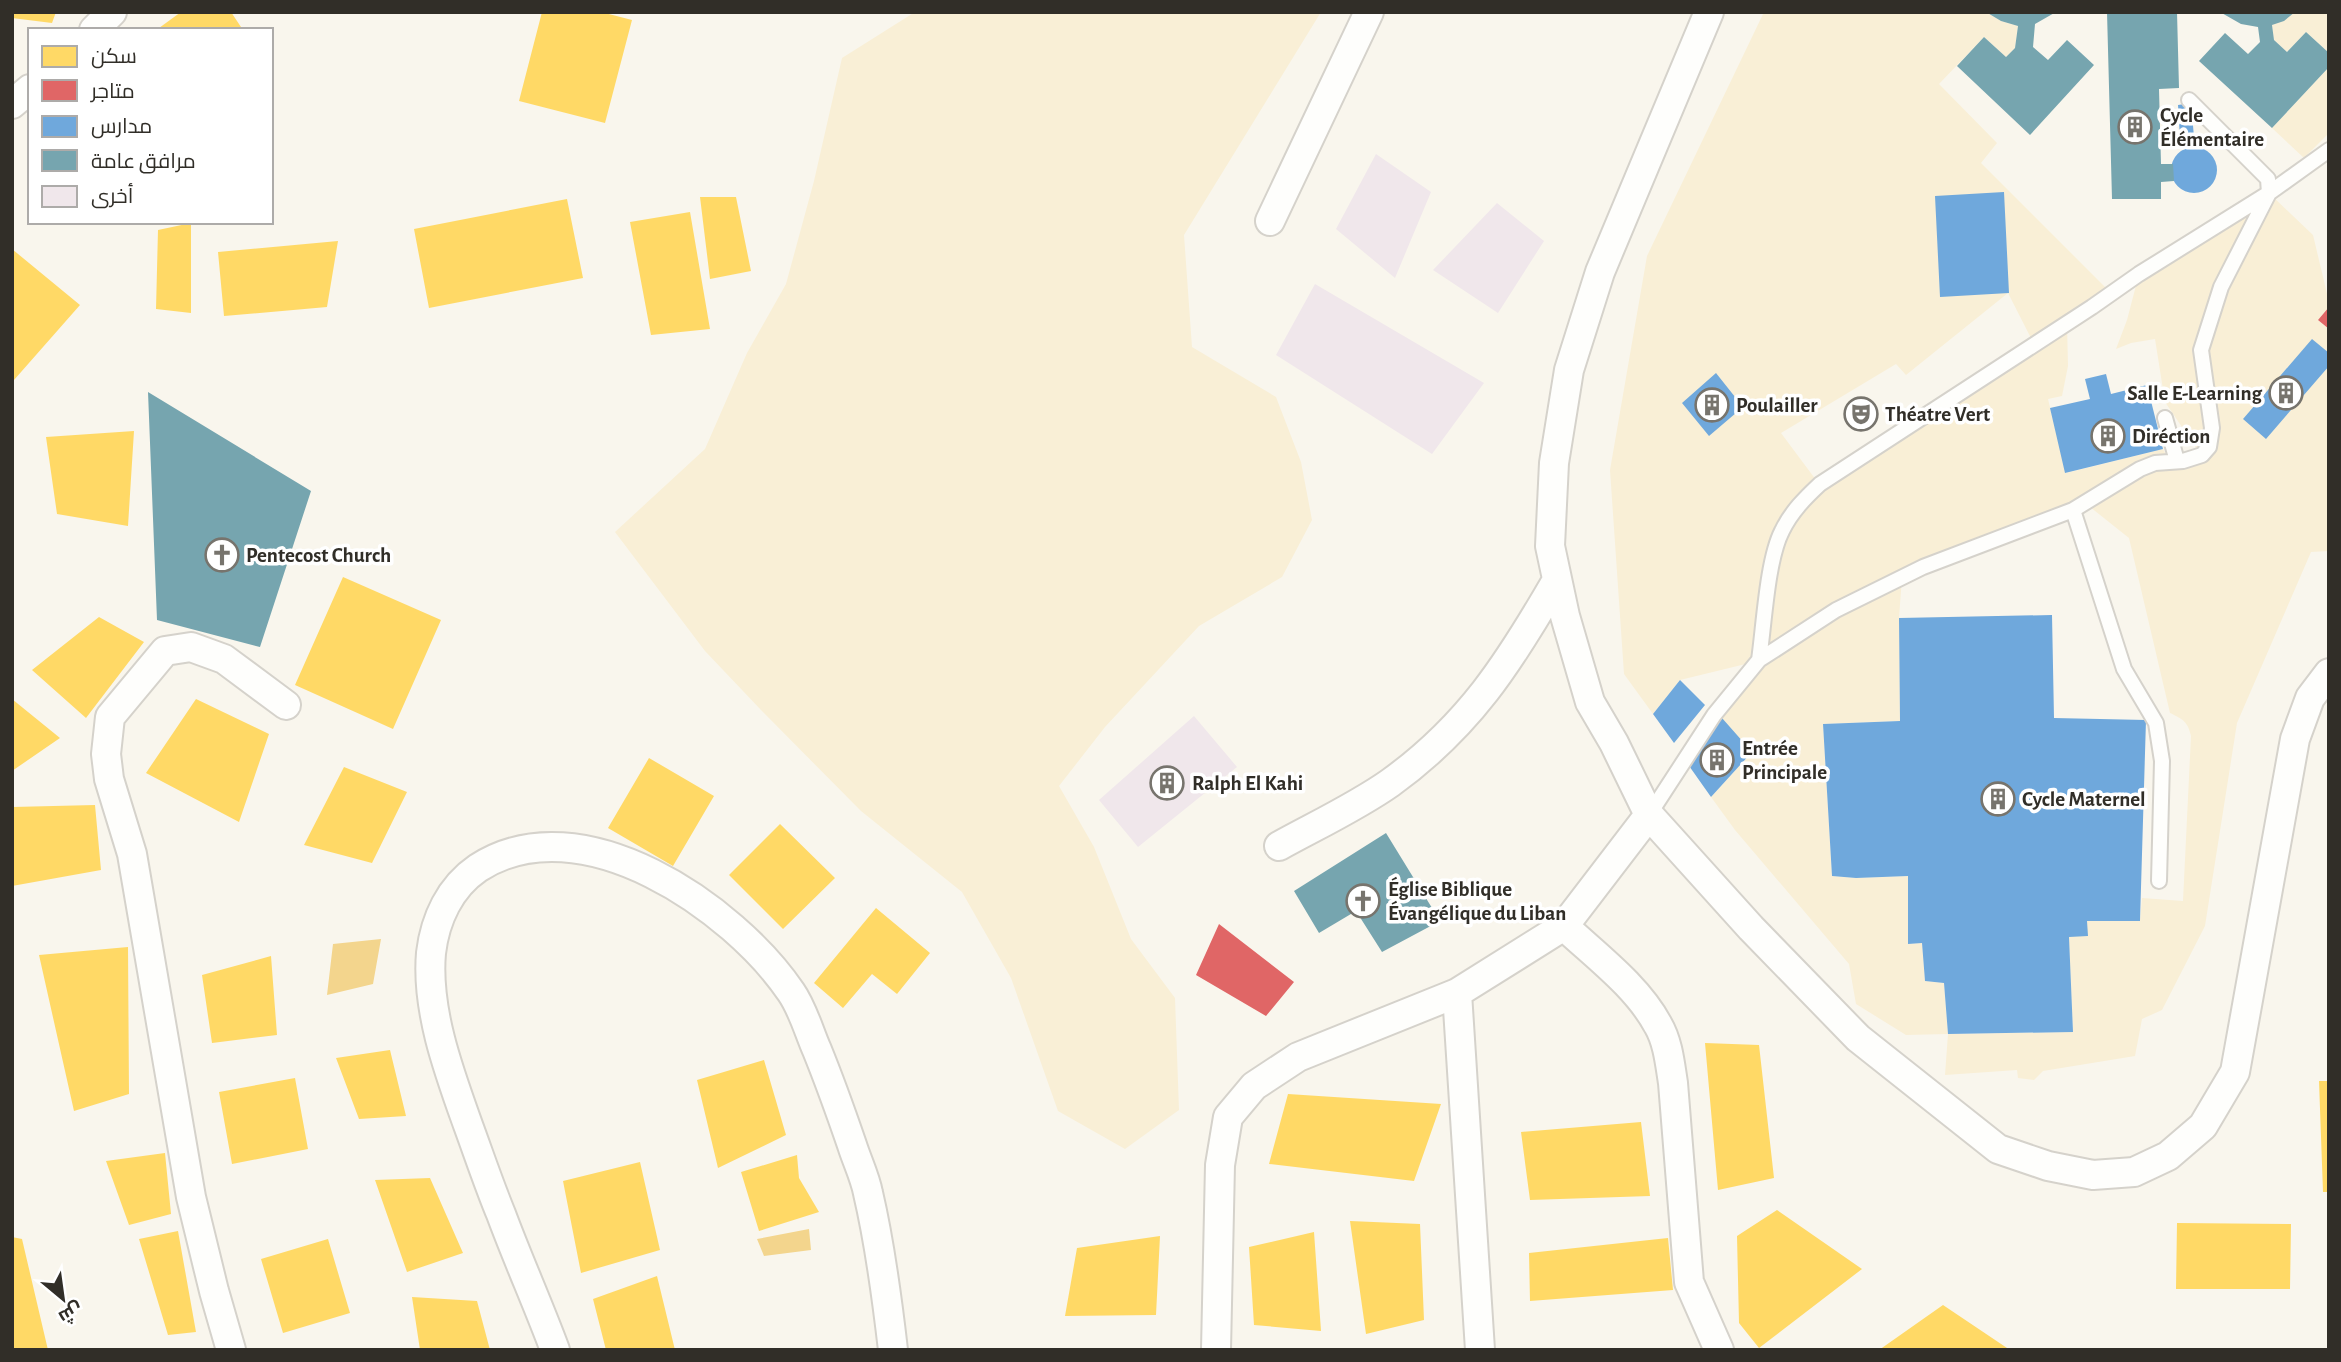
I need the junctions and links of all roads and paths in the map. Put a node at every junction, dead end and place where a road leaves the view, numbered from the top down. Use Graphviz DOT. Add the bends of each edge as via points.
graph roads {
  1 [pos="112,12"];
  2 [pos="1369,12"];
  3 [pos="1709,12"];
  4 [pos="96,28"];
  5 [pos="28,91"];
  6 [pos="2189,100"];
  7 [pos="12,104"];
  8 [pos="2329,150"];
  9 [pos="2269,193"];
  10 [pos="1270,221"];
  11 [pos="2165,418"];
  12 [pos="2177,461"];
  13 [pos="2073,510"];
  14 [pos="1557,580"];
  15 [pos="1759,660"];
  16 [pos="2329,673"];
  17 [pos="286,705"];
  18 [pos="1649,815"];
  19 [pos="1279,846"];
  20 [pos="2159,881"];
  21 [pos="1564,926"];
  22 [pos="1457,993"];
  23 [pos="231,1350"];
  24 [pos="555,1350"];
  25 [pos="893,1350"];
  26 [pos="1216,1350"];
  27 [pos="1480,1350"];
  28 [pos="1719,1350"];
  1 -- 4 [label="street"];
  2 -- 10 [label="street"];
  3 -- 14 [label="street" via="1600,272 1569,370 1554,463 1550,546"];
  5 -- 7 [label="street"];
  6 -- 9 [label="lane" via="2268,180"];
  8 -- 9 [label="lane"];
  9 -- 12 [label="lane" via="2221,287 2201,350 2212,438 2209,447 2193,459"];
  9 -- 15 [label="lane" via="1820,484 1798,505 1781,532"];
  11 -- 12 [label="lane"];
  12 -- 13 [label="lane" via="2140,469"];
  13 -- 15 [label="lane" via="1923,567 1836,610"];
  13 -- 20 [label="lane" via="2124,669 2156,723 2162,761"];
  14 -- 18 [label="street" via="1590,702"];
  14 -- 19 [label="street" via="1516,650 1471,711 1437,746 1388,785"];
  15 -- 18 [label="lane" via="1714,715"];
  16 -- 18 [label="street" via="2310,698 2295,739 2235,1072 2203,1126 2168,1156 2134,1172 2093,1175 1998,1149 1858,1038"];
  17 -- 23 [label="street" via="224,659 191,647 165,651 110,717 106,754 108,779 134,866 191,1197"];
  18 -- 21 [label="street"];
  21 -- 22 [label="street"];
  21 -- 28 [label="street" via="1637,994 1659,1026 1673,1083 1689,1282"];
  22 -- 26 [label="street" via="1298,1057 1254,1086 1228,1117 1220,1165"];
  22 -- 27 [label="street"];
  24 -- 25 [label="street" via="444,1059 431,986 432,952 442,909 464,877 492,859 525,848 564,847 633,866 712,910 754,946 793,995 830,1080 868,1192"];
}
